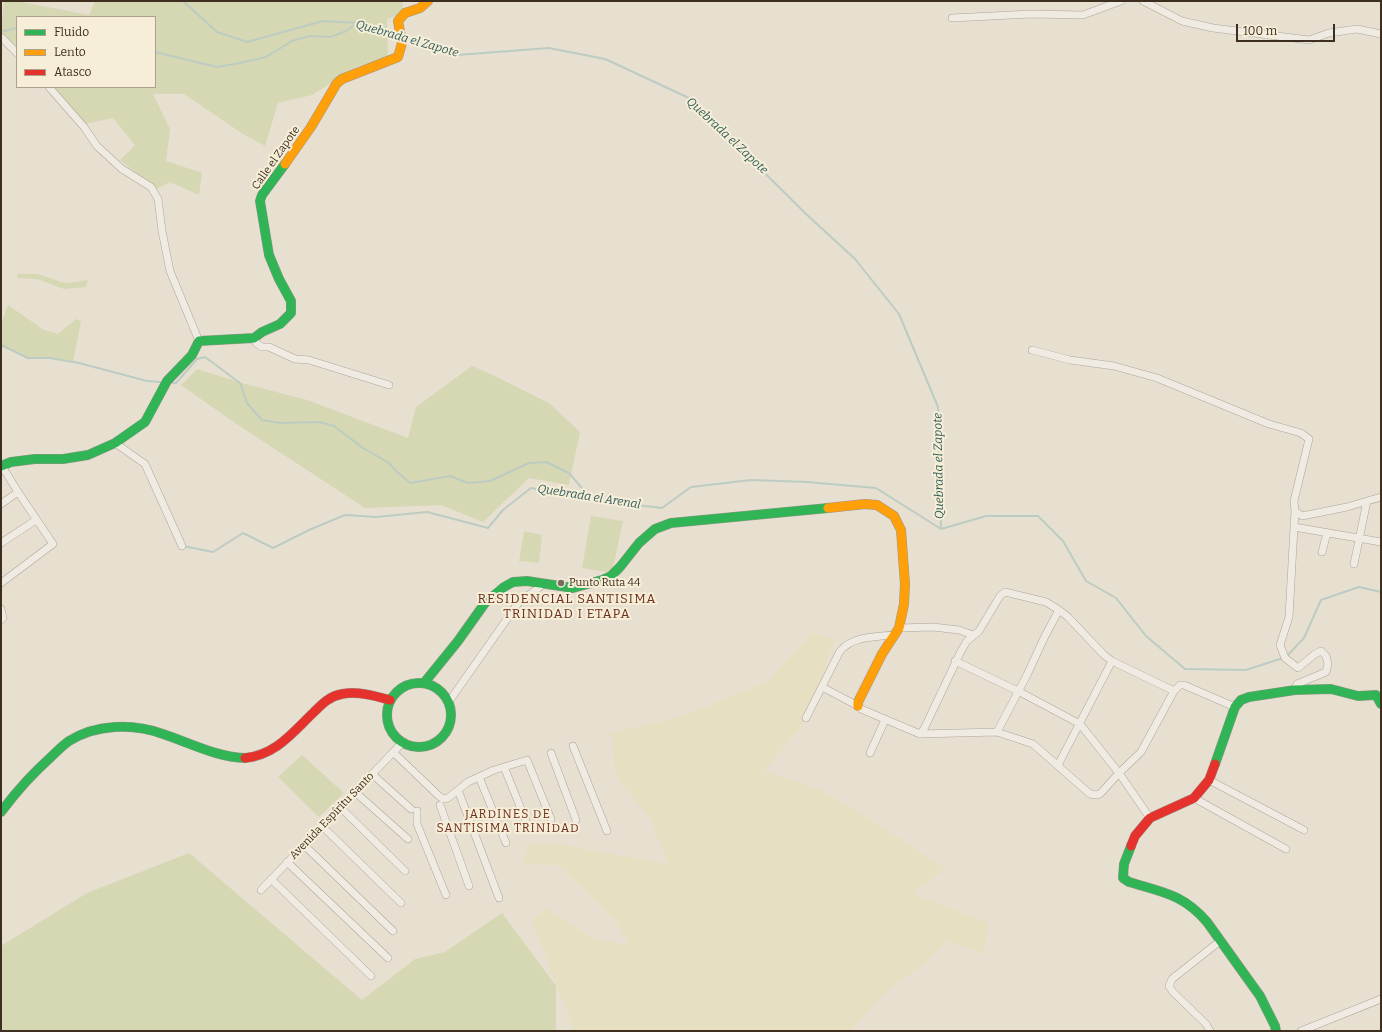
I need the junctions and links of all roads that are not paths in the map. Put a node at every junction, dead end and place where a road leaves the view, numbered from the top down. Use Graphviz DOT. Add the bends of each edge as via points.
graph roads {
  1 [pos="428,1"];
  2 [pos="1121,1"];
  3 [pos="1143,1"];
  4 [pos="952,18"];
  5 [pos="1381,34"];
  6 [pos="1,37"];
  7 [pos="16,52"];
  8 [pos="50,88"];
  9 [pos="254,338"];
  10 [pos="199,341"];
  11 [pos="1032,350"];
  12 [pos="389,384"];
  13 [pos="115,443"];
  14 [pos="2,466"];
  15 [pos="18,492"];
  16 [pos="1381,497"];
  17 [pos="1367,501"];
  18 [pos="1,504"];
  19 [pos="1295,512"];
  20 [pos="36,520"];
  21 [pos="1294,527"];
  22 [pos="1327,533"];
  23 [pos="1360,539"];
  24 [pos="1381,542"];
  25 [pos="1,543"];
  26 [pos="182,546"];
  27 [pos="1322,552"];
  28 [pos="1354,564"];
  29 [pos="1,583"];
  30 [pos="541,584"];
  31 [pos="1,609"];
  32 [pos="1059,610"];
  33 [pos="1,620"];
  34 [pos="896,631"];
  35 [pos="974,635"];
  36 [pos="961,651"];
  37 [pos="955,661"];
  38 [pos="1112,661"];
  39 [pos="967,666"];
  40 [pos="424,683"];
  41 [pos="822,687"];
  42 [pos="1018,690"];
  43 [pos="1295,690"];
  44 [pos="1174,691"];
  45 [pos="390,700"];
  46 [pos="448,703"];
  47 [pos="1381,704"];
  48 [pos="858,706"];
  49 [pos="1235,707"];
  50 [pos="806,718"];
  51 [pos="885,720"];
  52 [pos="1080,724"];
  53 [pos="997,732"];
  54 [pos="924,733"];
  55 [pos="403,742"];
  56 [pos="573,746"];
  57 [pos="393,752"];
  58 [pos="551,753"];
  59 [pos="870,753"];
  60 [pos="1058,765"];
  61 [pos="504,767"];
  62 [pos="1119,773"];
  63 [pos="372,774"];
  64 [pos="479,777"];
  65 [pos="1209,780"];
  66 [pos="458,790"];
  67 [pos="355,792"];
  68 [pos="1194,798"];
  69 [pos="440,804"];
  70 [pos="340,808"];
  71 [pos="1,812"];
  72 [pos="1150,818"];
  73 [pos="551,819"];
  74 [pos="576,820"];
  75 [pos="322,826"];
  76 [pos="528,826"];
  77 [pos="607,830"];
  78 [pos="1304,830"];
  79 [pos="408,839"];
  80 [pos="506,843"];
  81 [pos="304,845"];
  82 [pos="1286,849"];
  83 [pos="287,862"];
  84 [pos="405,871"];
  85 [pos="271,879"];
  86 [pos="469,886"];
  87 [pos="261,890"];
  88 [pos="446,895"];
  89 [pos="499,898"];
  90 [pos="402,903"];
  91 [pos="393,931"];
  92 [pos="1220,941"];
  93 [pos="388,958"];
  94 [pos="371,976"];
  95 [pos="1381,999"];
  96 [pos="1210,1031"];
  97 [pos="1276,1031"];
  98 [pos="1301,1031"];
  1 -- 9 [label="street, Calle el Zapote" via="420,9 404,14 398,21 403,47 398,57 337,83 301,144 262,195 260,201 269,255 291,301 292,310 280,324"];
  2 -- 4 [label="street" via="1083,15 1031,14"];
  3 -- 5 [label="street" via="1182,21 1213,28 1309,40 1328,32 1357,30"];
  6 -- 7 [label="street"];
  8 -- 10 [label="street" via="97,146 122,168 151,187 158,199 170,271"];
  9 -- 10 [label="street, Calle el Zapote"];
  9 -- 12 [label="street" via="262,347 268,347 295,359 309,360"];
  10 -- 13 [label="street" via="192,355 167,381 145,422"];
  11 -- 19 [label="street" via="1070,360 1114,366 1157,378 1269,424 1301,433 1309,439 1294,501"];
  13 -- 14 [label="street" via="88,455 11,462"];
  13 -- 26 [label="street" via="145,464"];
  14 -- 15 [label="street"];
  15 -- 18 [label="street"];
  15 -- 20 [label="street"];
  16 -- 17 [label="street"];
  17 -- 19 [label="street" via="1302,516"];
  17 -- 23 [label="street"];
  19 -- 21 [label="street"];
  20 -- 25 [label="street"];
  20 -- 29 [label="street" via="53,544"];
  21 -- 22 [label="street"];
  21 -- 43 [label="street" via="1289,617 1280,645 1285,658 1298,668 1321,651 1326,656 1328,664 1326,672 1297,684"];
  22 -- 23 [label="street"];
  22 -- 27 [label="street"];
  23 -- 24 [label="street"];
  23 -- 28 [label="street"];
  30 -- 34 [label="street" via="573,588 611,576 639,543 656,529 671,523 865,504 878,505 894,516 901,530 905,584 904,604"];
  30 -- 40 [label="street" via="513,582 491,597"];
  30 -- 46 [label="street" via="520,601"];
  31 -- 33 [label="street"];
  32 -- 35 [label="street" via="1046,602 1005,592"];
  32 -- 38 [label="street"];
  32 -- 42 [label="street"];
  34 -- 35 [label="street" via="933,627 960,630"];
  34 -- 41 [label="street" via="851,642 845,646"];
  34 -- 48 [label="street" via="882,654"];
  35 -- 36 [label="street"];
  36 -- 37 [label="street"];
  36 -- 39 [label="street"];
  37 -- 39 [label="street"];
  37 -- 54 [label="street"];
  38 -- 44 [label="street"];
  38 -- 52 [label="street"];
  39 -- 42 [label="street"];
  40 -- 45 [label="street" via="407,685"];
  40 -- 46 [label="street" via="434,687"];
  41 -- 48 [label="street"];
  41 -- 50 [label="street"];
  42 -- 52 [label="street"];
  42 -- 53 [label="street"];
  43 -- 47 [label="street" via="1331,689 1358,696 1376,695"];
  43 -- 49 [label="street" via="1249,697"];
  44 -- 49 [label="street" via="1180,685 1184,685"];
  44 -- 62 [label="street" via="1142,752"];
  45 -- 55 [label="street" via="387,719 395,736"];
  45 -- 71 [label="street" via="364,694 347,693 333,696 280,746 253,757 233,758 139,727 106,728 76,737 64,744 29,778"];
  46 -- 55 [label="street" via="449,724 440,738 428,746 420,747"];
  48 -- 51 [label="street"];
  49 -- 65 [label="street"];
  51 -- 54 [label="street"];
  51 -- 59 [label="street"];
  52 -- 60 [label="street"];
  52 -- 62 [label="street"];
  53 -- 54 [label="street"];
  53 -- 60 [label="street" via="1033,744"];
  55 -- 57 [label="street, Avenida Espíritu Santo"];
  56 -- 77 [label="street"];
  57 -- 63 [label="street, Avenida Espíritu Santo"];
  57 -- 66 [label="street" via="440,798 448,798"];
  58 -- 74 [label="street"];
  60 -- 62 [label="street" via="1090,794 1096,795 1100,794"];
  61 -- 64 [label="street"];
  61 -- 73 [label="street" via="526,761"];
  61 -- 76 [label="street"];
  62 -- 72 [label="street"];
  63 -- 67 [label="street, Avenida Espíritu Santo"];
  63 -- 88 [label="street" via="414,810 417,824"];
  64 -- 66 [label="street"];
  64 -- 80 [label="street"];
  65 -- 68 [label="street"];
  65 -- 78 [label="street"];
  66 -- 89 [label="street"];
  67 -- 70 [label="street, Avenida Espíritu Santo"];
  67 -- 79 [label="street"];
  68 -- 72 [label="street"];
  68 -- 82 [label="street"];
  69 -- 86 [label="street"];
  70 -- 75 [label="street, Avenida Espíritu Santo"];
  70 -- 84 [label="street"];
  72 -- 92 [label="street" via="1135,836 1124,864 1123,878 1187,903 1207,922"];
  75 -- 81 [label="street, Avenida Espíritu Santo"];
  75 -- 90 [label="street"];
  81 -- 83 [label="street, Avenida Espíritu Santo"];
  81 -- 91 [label="street"];
  83 -- 85 [label="street, Avenida Espíritu Santo"];
  83 -- 93 [label="street"];
  85 -- 87 [label="street, Avenida Espíritu Santo"];
  85 -- 94 [label="street"];
  92 -- 96 [label="street" via="1172,979 1169,986"];
  92 -- 97 [label="street" via="1260,996"];
  95 -- 98 [label="street"];
}
